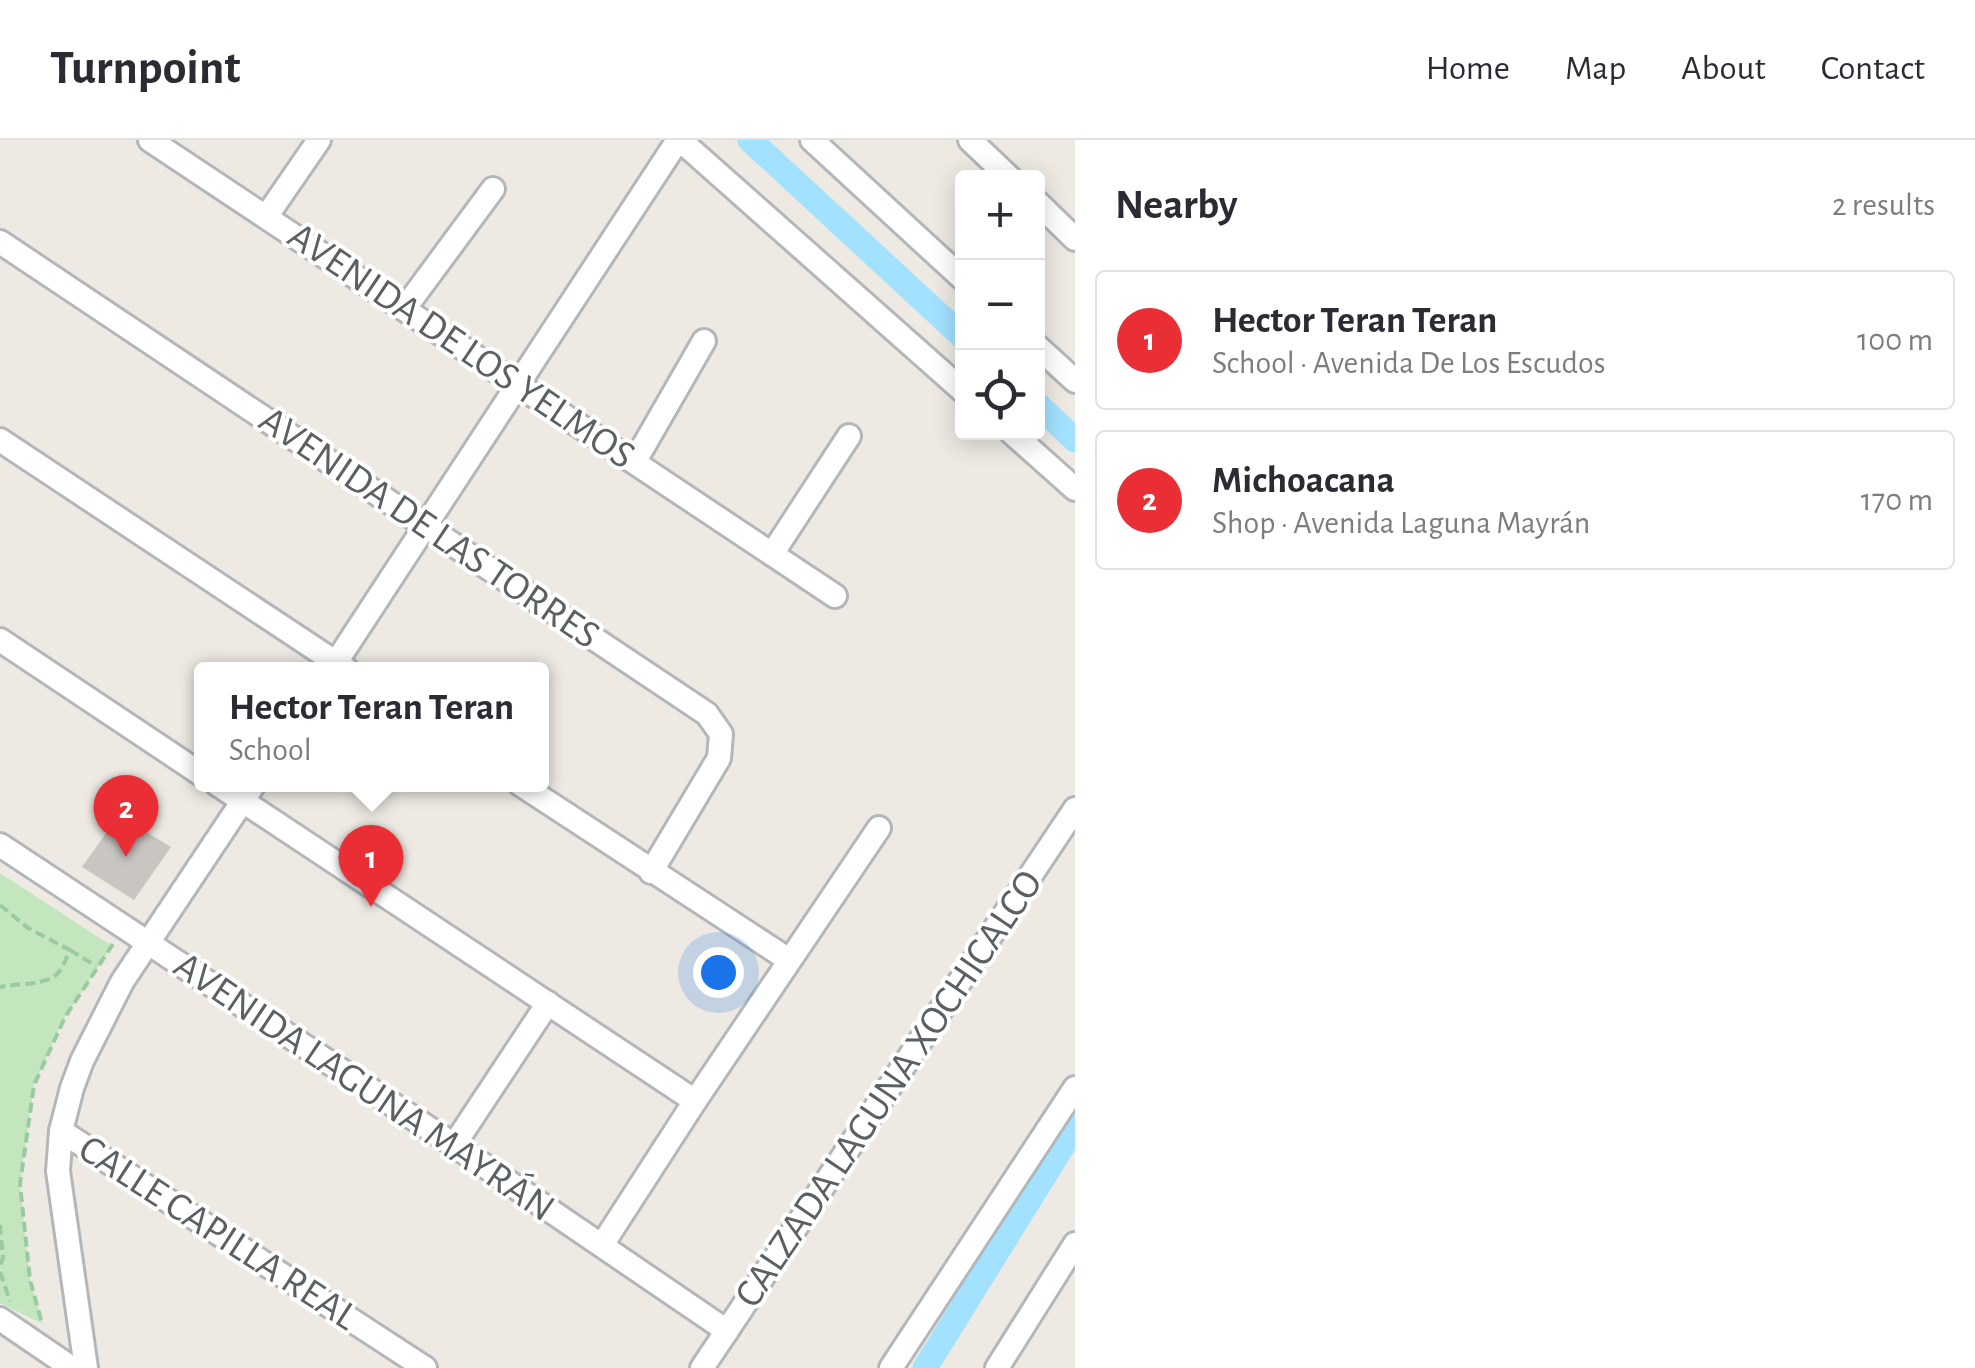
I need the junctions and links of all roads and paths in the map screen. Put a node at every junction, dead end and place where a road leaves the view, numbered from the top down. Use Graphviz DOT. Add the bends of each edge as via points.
graph roads {
  1 [pos="150,140"];
  2 [pos="319,140"];
  3 [pos="679,140"];
  4 [pos="812,140"];
  5 [pos="970,140"];
  6 [pos="1002,170"];
  7 [pos="493,189"];
  8 [pos="1045,210"];
  9 [pos="266,217"];
  10 [pos="1075,238"];
  11 [pos="0,242"];
  12 [pos="955,272"];
  13 [pos="405,308"];
  14 [pos="704,341"];
  15 [pos="1041,350"];
  16 [pos="1075,381"];
  17 [pos="955,384"];
  18 [pos="518,385"];
  19 [pos="849,436"];
  20 [pos="0,440"];
  21 [pos="1019,440"];
  22 [pos="635,461"];
  23 [pos="1075,490"];
  24 [pos="426,524"];
  25 [pos="772,554"];
  26 [pos="835,596"];
  27 [pos="0,640"];
  28 [pos="331,662"];
  29 [pos="341,662"];
  30 [pos="194,769"];
  31 [pos="532,792"];
  32 [pos="248,793"];
  33 [pos="1075,809"];
  34 [pos="879,828"];
  35 [pos="0,845"];
  36 [pos="651,872"];
  37 [pos="0,905"];
  38 [pos="148,944"];
  39 [pos="70,950"];
  40 [pos="788,960"];
  41 [pos="122,982"];
  42 [pos="0,987"];
  43 [pos="548,1002"];
  44 [pos="1075,1088"];
  45 [pos="695,1100"];
  46 [pos="61,1131"];
  47 [pos="454,1145"];
  48 [pos="0,1225"];
  49 [pos="1075,1244"];
  50 [pos="602,1245"];
  51 [pos="0,1269"];
  52 [pos="6,1314"];
  53 [pos="727,1331"];
  54 [pos="72,1368"];
  55 [pos="86,1368"];
  56 [pos="425,1368"];
  57 [pos="702,1368"];
  58 [pos="891,1368"];
  59 [pos="997,1368"];
  1 -- 9 [label="street, AVENIDA DE LOS YELMOS"];
  2 -- 9 [label="street"];
  3 -- 17 [label="street"];
  3 -- 18 [label="street"];
  4 -- 12 [label="street"];
  5 -- 6 [label="street"];
  7 -- 13 [label="street"];
  8 -- 10 [label="street"];
  9 -- 13 [label="street, AVENIDA DE LOS YELMOS"];
  11 -- 24 [label="street, AVENIDA DE LAS TORRES"];
  13 -- 18 [label="street, AVENIDA DE LOS YELMOS"];
  14 -- 22 [label="street"];
  15 -- 16 [label="street"];
  18 -- 22 [label="street, AVENIDA DE LOS YELMOS"];
  18 -- 24 [label="street"];
  19 -- 25 [label="street"];
  20 -- 28 [label="street"];
  21 -- 23 [label="street"];
  22 -- 25 [label="street, AVENIDA DE LOS YELMOS"];
  24 -- 29 [label="street"];
  24 -- 36 [label="street, AVENIDA DE LAS TORRES" via="707,714 721,734 719,758"];
  25 -- 26 [label="street, AVENIDA DE LOS YELMOS"];
  27 -- 30 [label="street"];
  31 -- 36 [label="street"];
  32 -- 38 [label="street"];
  32 -- 43 [label="street"];
  33 -- 53 [label="street, CALZADA LAGUNA XOCHICALCO"];
  34 -- 40 [label="street"];
  35 -- 38 [label="street, AVENIDA LAGUNA MAYRÁN"];
  36 -- 40 [label="street"];
  37 -- 39 [label="path"];
  38 -- 41 [label="street"];
  38 -- 47 [label="street, AVENIDA LAGUNA MAYRÁN"];
  39 -- 41 [label="path"];
  39 -- 42 [label="path" via="50,978"];
  40 -- 45 [label="street"];
  41 -- 46 [label="street" via="82,1062"];
  43 -- 45 [label="street"];
  43 -- 47 [label="street"];
  44 -- 58 [label="street"];
  45 -- 50 [label="street"];
  46 -- 55 [label="street" via="58,1171"];
  46 -- 56 [label="street, CALLE CAPILLA REAL"];
  47 -- 50 [label="street, AVENIDA LAGUNA MAYRÁN"];
  48 -- 51 [label="path"];
  49 -- 59 [label="street"];
  50 -- 53 [label="street, AVENIDA LAGUNA MAYRÁN"];
  51 -- 52 [label="path"];
  52 -- 54 [label="street"];
  53 -- 57 [label="street, CALZADA LAGUNA XOCHICALCO"];
}
